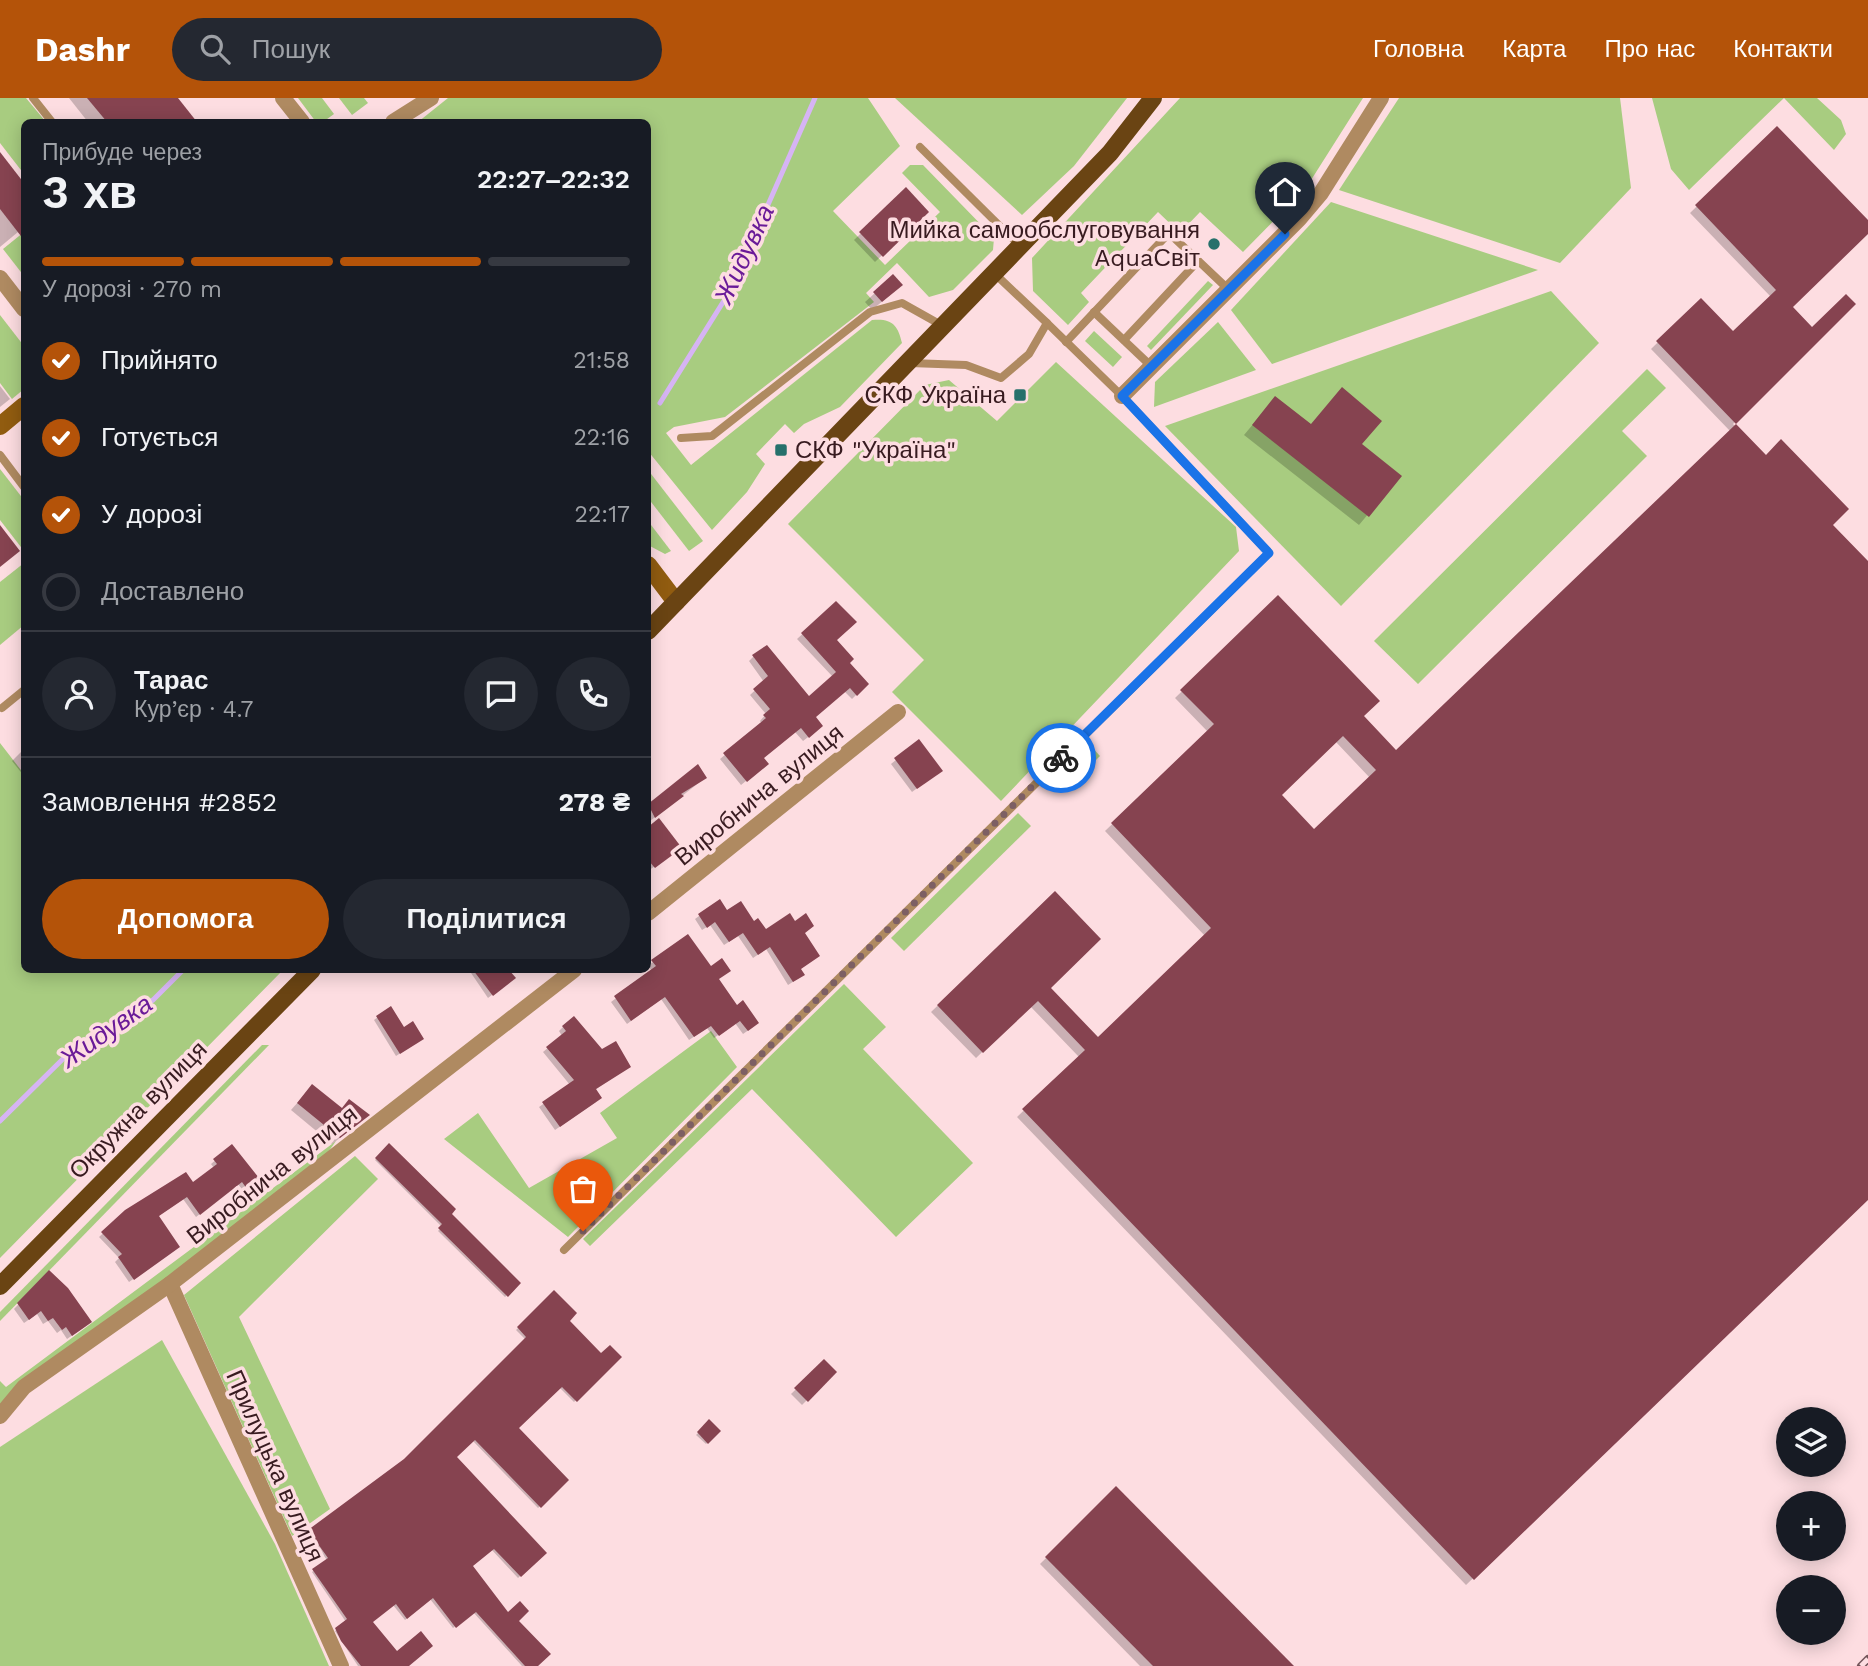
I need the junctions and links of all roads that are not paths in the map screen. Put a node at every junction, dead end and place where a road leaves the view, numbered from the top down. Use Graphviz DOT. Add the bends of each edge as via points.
graph roads {
  1 [pos="33,98"];
  2 [pos="283,98"];
  3 [pos="431,98"];
  4 [pos="1153,98"];
  5 [pos="1381,98"];
  6 [pos="50,119"];
  7 [pos="300,119"];
  8 [pos="405,119"];
  9 [pos="920,147"];
  10 [pos="1020,246"];
  11 [pos="1198,261"];
  12 [pos="994,273"];
  13 [pos="0,278"];
  14 [pos="1229,290"];
  15 [pos="21,305"];
  16 [pos="1094,312"];
  17 [pos="1047,323"];
  18 [pos="943,326"];
  19 [pos="1124,340"];
  20 [pos="1066,342"];
  21 [pos="908,363"];
  22 [pos="1152,366"];
  23 [pos="1122,396"];
  24 [pos="21,408"];
  25 [pos="0,426"];
  26 [pos="681,438"];
  27 [pos="0,455"];
  28 [pos="21,483"];
  29 [pos="651,569"];
  30 [pos="676,602"];
  31 [pos="651,628"];
  32 [pos="21,692"];
  33 [pos="2,708"];
  34 [pos="898,712"];
  35 [pos="651,911"];
  36 [pos="309,973"];
  37 [pos="570,973"];
  38 [pos="564,1250"];
  39 [pos="170,1284"];
  40 [pos="0,1286"];
  41 [pos="0,1416"];
  42 [pos="341,1666"];
  1 -- 6 [label="lane"];
  2 -- 7 [label="street"];
  3 -- 8 [label="street"];
  4 -- 10 [label="main road" via="1110,153"];
  5 -- 14 [label="street" via="1321,193"];
  9 -- 10 [label="lane"];
  10 -- 12 [label="main road"];
  11 -- 14 [label="lane"];
  11 -- 16 [label="lane" via="1169,233"];
  11 -- 19 [label="lane"];
  12 -- 17 [label="lane"];
  12 -- 18 [label="main road"];
  13 -- 15 [label="street"];
  14 -- 22 [label="street"];
  16 -- 19 [label="lane"];
  16 -- 20 [label="lane"];
  17 -- 20 [label="lane"];
  17 -- 21 [label="lane" via="1029,354 1001,377 966,365"];
  18 -- 21 [label="main road"];
  18 -- 26 [label="lane" via="902,303 870,312 712,436"];
  19 -- 22 [label="lane"];
  20 -- 23 [label="lane"];
  21 -- 30 [label="main road"];
  22 -- 23 [label="street"];
  23 -- 38 [label="lane" via="1269,553"];
  24 -- 25 [label="street"];
  27 -- 28 [label="lane"];
  29 -- 30 [label="street"];
  30 -- 31 [label="main road"];
  32 -- 33 [label="lane"];
  34 -- 35 [label="street, Виробнича вулиця"];
  36 -- 40 [label="main road, Окружна вулиця"];
  37 -- 39 [label="street, Виробнича вулиця"];
  39 -- 41 [label="street, Виробнича вулиця" via="24,1387"];
  39 -- 42 [label="street, Прилуцька вулиця"];
}
